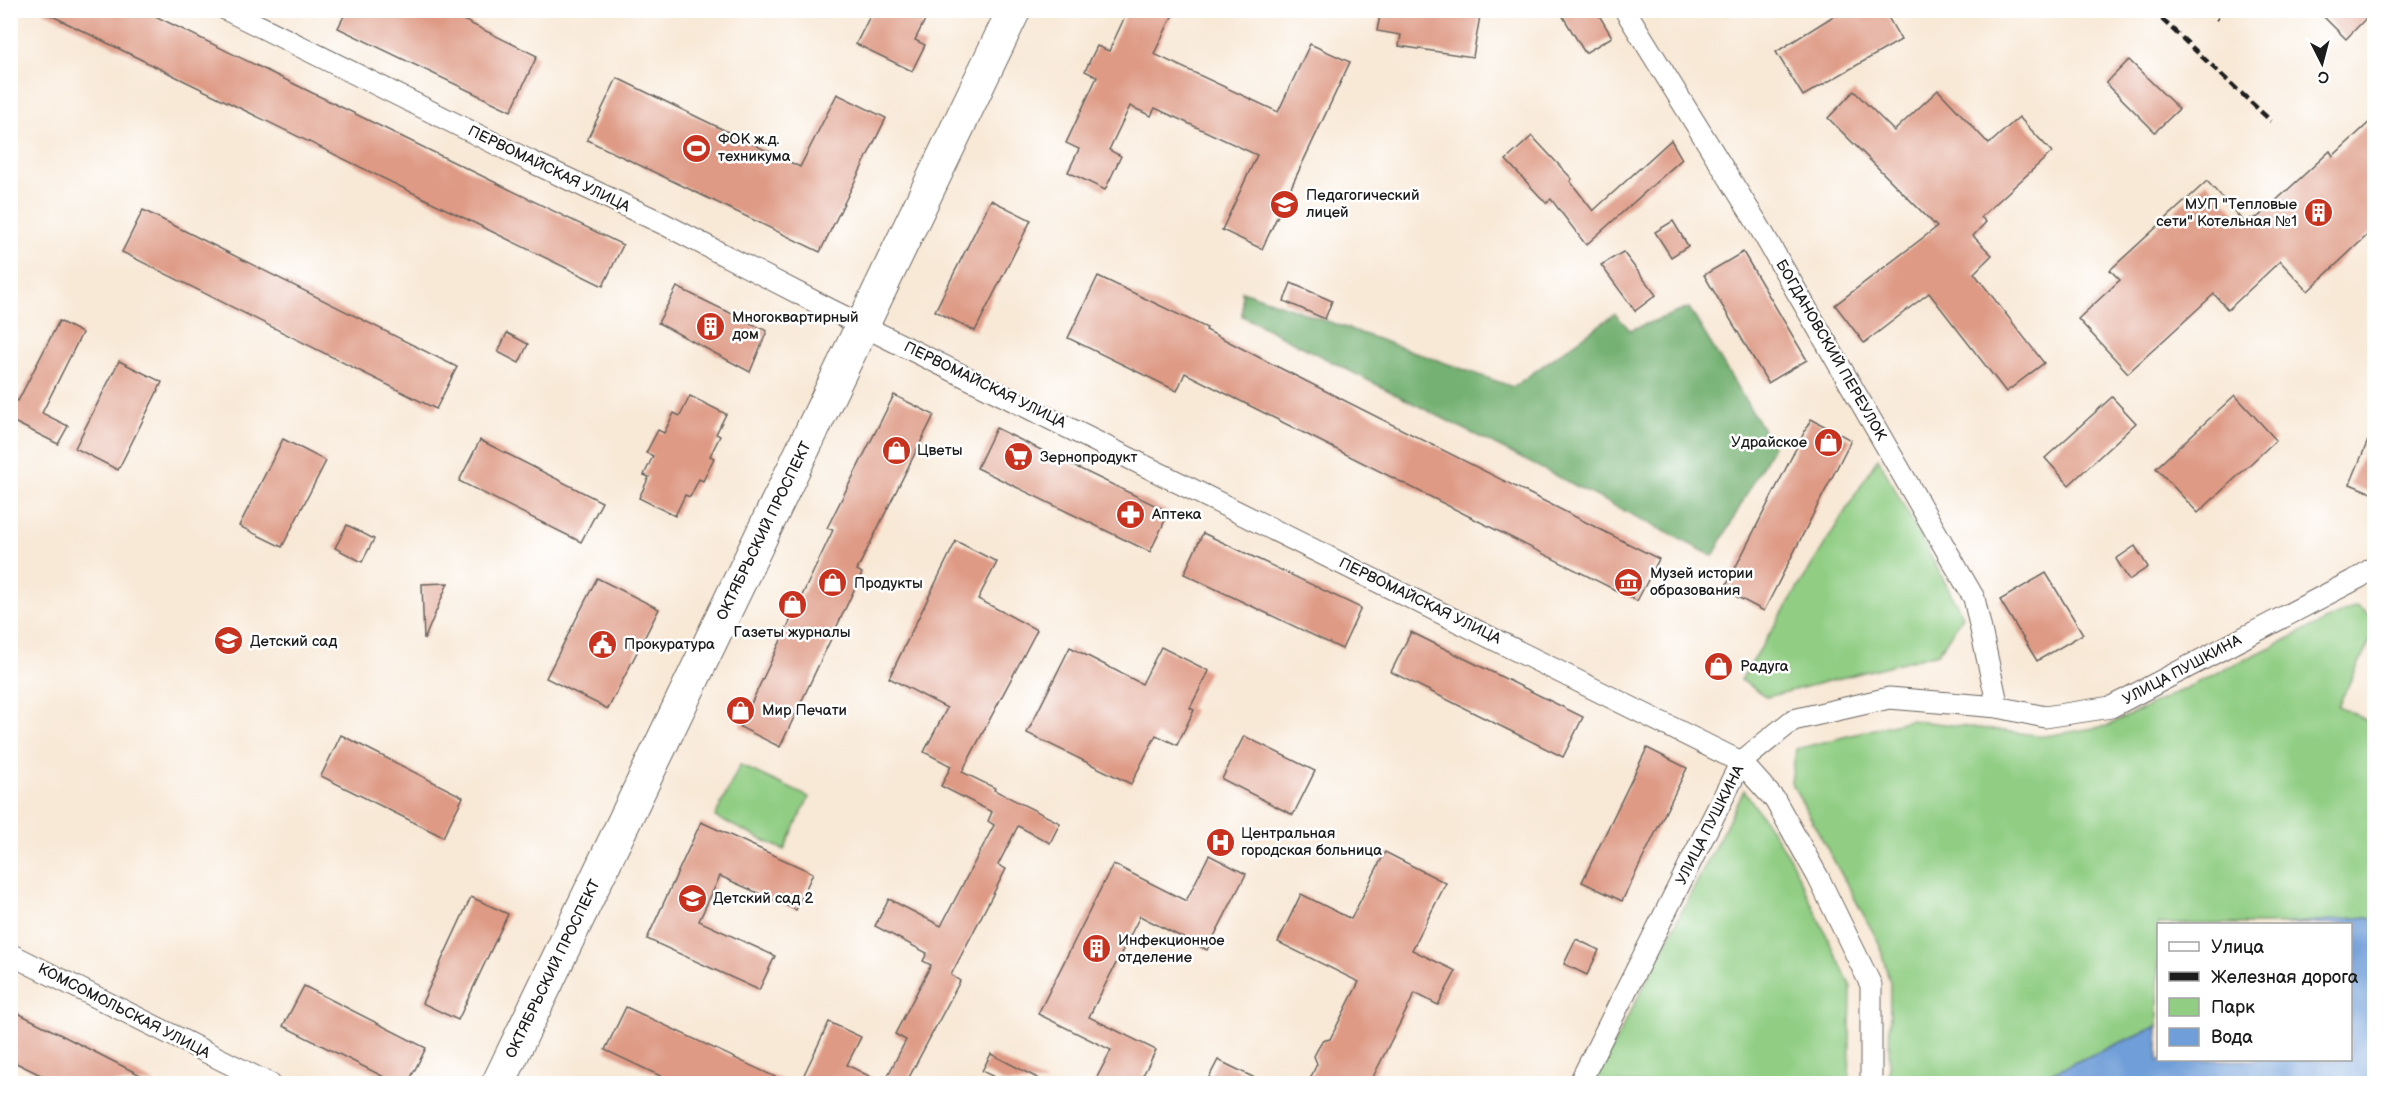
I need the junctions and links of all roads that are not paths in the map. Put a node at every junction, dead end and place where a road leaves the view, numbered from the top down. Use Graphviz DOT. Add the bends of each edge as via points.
graph roads {
  1 [pos="227,10"];
  2 [pos="1014,10"];
  3 [pos="1625,10"];
  4 [pos="863,325"];
  5 [pos="2370,578"];
  6 [pos="1998,707"];
  7 [pos="1741,762"];
  8 [pos="10,954"];
  9 [pos="270,1083"];
  10 [pos="498,1083"];
  11 [pos="1579,1083"];
  12 [pos="1871,1083"];
  1 -- 4 [label="street, ПЕРВОМАЙСКАЯ УЛИЦА"];
  2 -- 4 [label="main road, ОКТЯБРЬСКИЙ ПРОСПЕКТ"];
  3 -- 6 [label="street, БОГДАНОВСКИЙ ПЕРЕУЛОК" via="1757,223 1974,598"];
  4 -- 7 [label="street, ПЕРВОМАЙСКАЯ УЛИЦА"];
  4 -- 10 [label="main road, ОКТЯБРЬСКИЙ ПРОСПЕКТ"];
  5 -- 6 [label="street, УЛИЦА ПУШКИНА" via="2111,707 2045,717"];
  6 -- 7 [label="street, УЛИЦА ПУШКИНА" via="1889,698 1793,720"];
  7 -- 11 [label="street, УЛИЦА ПУШКИНА"];
  7 -- 12 [label="street" via="1775,800 1871,985"];
  8 -- 9 [label="street, КОМСОМОЛЬСКАЯ УЛИЦА"];
}
